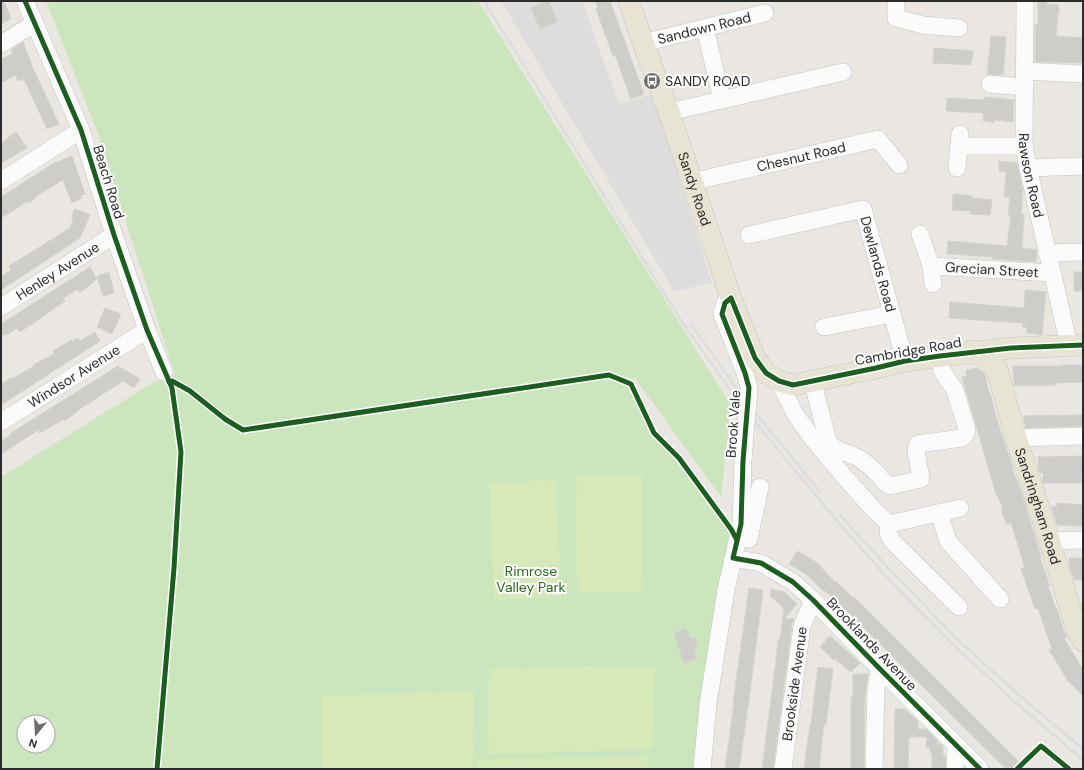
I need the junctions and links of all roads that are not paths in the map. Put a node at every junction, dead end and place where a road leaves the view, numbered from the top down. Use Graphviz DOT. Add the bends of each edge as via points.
graph roads {
  1 [pos="25,1"];
  2 [pos="629,1"];
  3 [pos="896,1"];
  4 [pos="1025,1"];
  5 [pos="765,13"];
  6 [pos="35,23"];
  7 [pos="705,28"];
  8 [pos="959,28"];
  9 [pos="643,43"];
  10 [pos="1,44"];
  11 [pos="842,72"];
  12 [pos="1083,74"];
  13 [pos="1024,79"];
  14 [pos="990,84"];
  15 [pos="722,100"];
  16 [pos="669,112"];
  17 [pos="81,130"];
  18 [pos="1024,146"];
  19 [pos="899,165"];
  20 [pos="1083,166"];
  21 [pos="957,168"];
  22 [pos="1028,168"];
  23 [pos="1,181"];
  24 [pos="692,182"];
  25 [pos="920,234"];
  26 [pos="114,235"];
  27 [pos="749,235"];
  28 [pos="1083,252"];
  29 [pos="1047,253"];
  30 [pos="931,266"];
  31 [pos="1052,273"];
  32 [pos="933,284"];
  33 [pos="731,298"];
  34 [pos="1,307"];
  35 [pos="892,314"];
  36 [pos="824,327"];
  37 [pos="147,330"];
  38 [pos="1076,345"];
  39 [pos="1011,348"];
  40 [pos="972,352"];
  41 [pos="940,356"];
  42 [pos="905,361"];
  43 [pos="997,369"];
  44 [pos="164,372"];
  45 [pos="772,377"];
  46 [pos="813,381"];
  47 [pos="1,422"];
  48 [pos="1083,436"];
  49 [pos="1016,438"];
  50 [pos="760,487"];
  51 [pos="960,508"];
  52 [pos="939,513"];
  53 [pos="889,524"];
  54 [pos="737,540"];
  55 [pos="1083,540"];
  56 [pos="1049,541"];
  57 [pos="733,558"];
  58 [pos="1000,599"];
  59 [pos="814,600"];
  60 [pos="959,608"];
  61 [pos="1083,641"];
  62 [pos="880,669"];
  63 [pos="956,746"];
  64 [pos="702,769"];
  65 [pos="783,769"];
  66 [pos="874,769"];
  67 [pos="955,769"];
  68 [pos="980,769"];
  1 -- 6 [label="street, Beach Road"];
  2 -- 9 [label="main road, Sandy Road"];
  3 -- 8 [label="street" via="896,18 923,25"];
  4 -- 13 [label="street, Rawson Road"];
  5 -- 7 [label="street, Sandown Road"];
  6 -- 10 [label="street"];
  6 -- 17 [label="street, Beach Road"];
  7 -- 9 [label="street, Sandown Road"];
  7 -- 15 [label="street"];
  9 -- 16 [label="main road, Sandy Road"];
  11 -- 15 [label="street"];
  12 -- 13 [label="street"];
  13 -- 14 [label="street"];
  13 -- 18 [label="street, Rawson Road"];
  15 -- 16 [label="street"];
  16 -- 24 [label="main road, Sandy Road"];
  17 -- 23 [label="street"];
  17 -- 26 [label="street, Beach Road"];
  18 -- 21 [label="street" via="960,140"];
  18 -- 22 [label="street, Rawson Road"];
  19 -- 24 [label="street, Chesnut Road" via="878,138"];
  20 -- 22 [label="street"];
  22 -- 29 [label="street, Rawson Road"];
  24 -- 33 [label="main road, Sandy Road"];
  25 -- 30 [label="street, Grecian Street"];
  26 -- 34 [label="street, Henley Avenue"];
  26 -- 37 [label="street, Beach Road"];
  27 -- 35 [label="street, Dewlands Road" via="863,209"];
  28 -- 29 [label="street"];
  29 -- 31 [label="street, Rawson Road"];
  30 -- 31 [label="street, Grecian Street"];
  30 -- 32 [label="street, Grecian Street"];
  31 -- 38 [label="street, Rawson Road"];
  33 -- 45 [label="main road, Sandy Road" via="755,358"];
  33 -- 54 [label="street, Brook Vale, bridge" via="725,303 722,314 750,388 743,461 741,524"];
  35 -- 36 [label="street"];
  35 -- 42 [label="street, Dewlands Road"];
  37 -- 44 [label="street, Beach Road"];
  37 -- 47 [label="street, Windsor Avenue"];
  38 -- 39 [label="main road, Cambridge Road"];
  39 -- 40 [label="main road, Cambridge Road"];
  39 -- 43 [label="main road" via="1003,355"];
  40 -- 41 [label="main road, Cambridge Road"];
  40 -- 43 [label="main road" via="983,356"];
  41 -- 42 [label="main road, Cambridge Road"];
  41 -- 46 [label="street" via="942,370 955,390 967,430 962,438 918,444 916,450 921,479 890,486 861,459 831,446"];
  42 -- 46 [label="main road, Cambridge Road"];
  43 -- 49 [label="main road, Sandringham Road"];
  45 -- 46 [label="main road, Cambridge Road" via="793,385"];
  45 -- 53 [label="street" via="813,439"];
  48 -- 49 [label="street"];
  49 -- 56 [label="main road, Sandringham Road"];
  50 -- 54 [label="street" via="749,539"];
  51 -- 52 [label="street"];
  52 -- 53 [label="street"];
  52 -- 58 [label="street" via="948,541"];
  53 -- 60 [label="street" via="888,533 892,541"];
  54 -- 57 [label="street, Brook Vale"];
  55 -- 56 [label="street"];
  56 -- 61 [label="main road, Sandringham Road" via="1077,630"];
  57 -- 59 [label="street, Brooklands Avenue" via="760,563 793,582"];
  57 -- 64 [label="street, Brook Vale" via="708,704"];
  59 -- 62 [label="street, Brooklands Avenue"];
  59 -- 65 [label="street, Brookside Avenue" via="802,626"];
  62 -- 63 [label="street, Brooklands Avenue"];
  62 -- 66 [label="street" via="876,688"];
  63 -- 67 [label="street"];
  63 -- 68 [label="street, Brooklands Avenue"];
}
